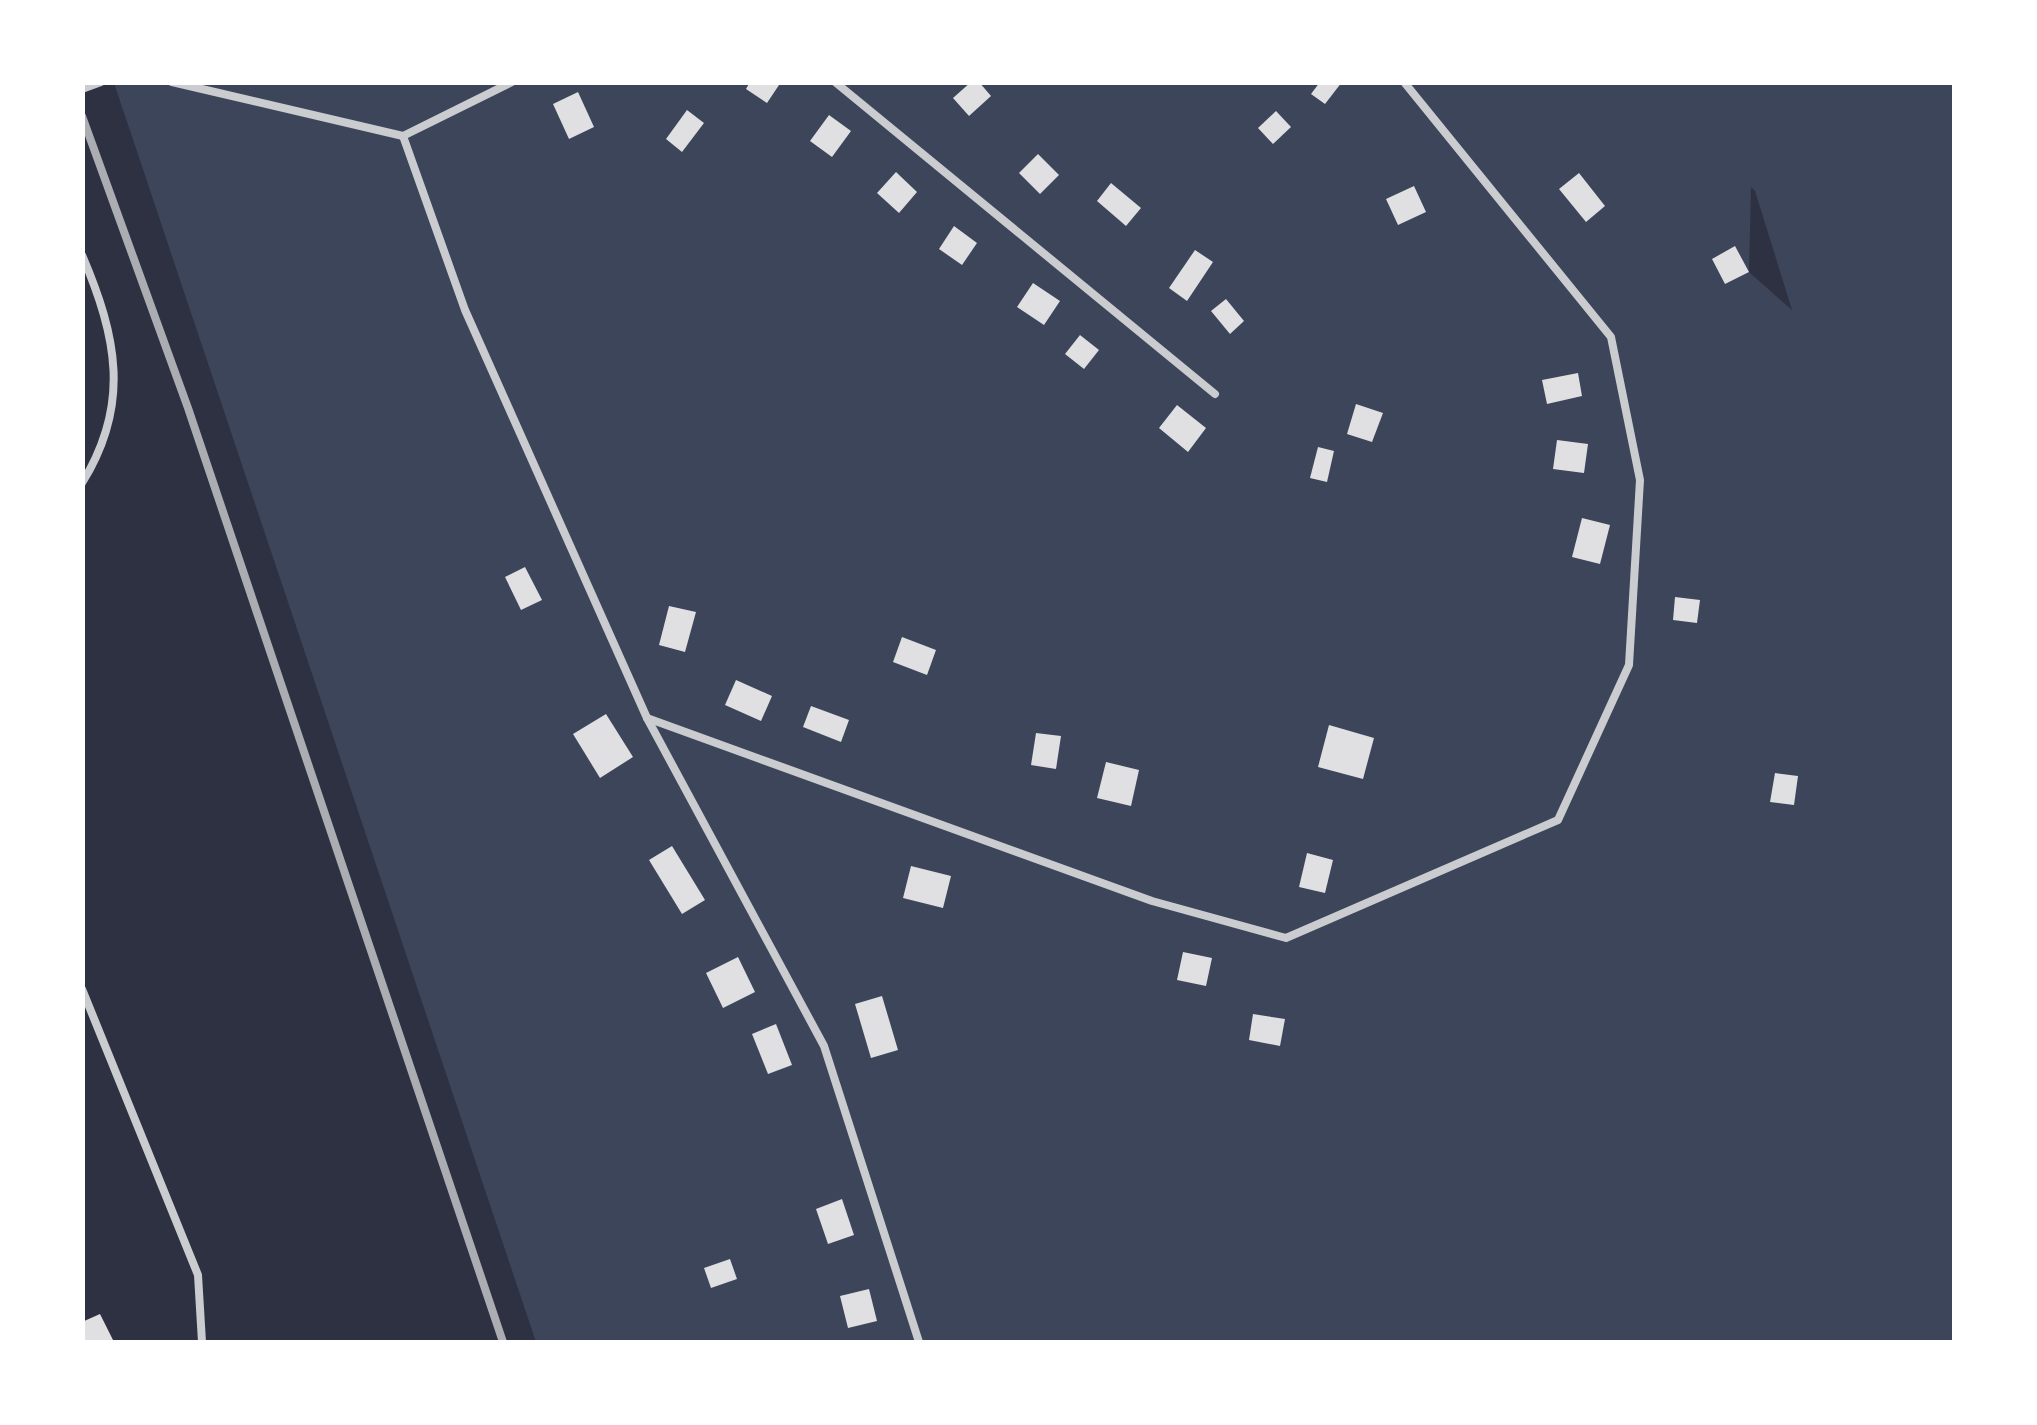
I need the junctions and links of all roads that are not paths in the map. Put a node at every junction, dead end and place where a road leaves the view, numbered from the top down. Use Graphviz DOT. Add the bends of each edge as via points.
graph roads {
  1 [pos="101,82"];
  2 [pos="172,82"];
  3 [pos="512,82"];
  4 [pos="835,82"];
  5 [pos="1404,82"];
  6 [pos="82,89"];
  7 [pos="402,136"];
  8 [pos="82,255"];
  9 [pos="1215,394"];
  10 [pos="82,483"];
  11 [pos="647,718"];
  12 [pos="82,989"];
  13 [pos="202,1342"];
  14 [pos="920,1342"];
  1 -- 6 [label="lane"];
  2 -- 7 [label="lane"];
  3 -- 7 [label="lane"];
  4 -- 9 [label="lane"];
  5 -- 11 [label="lane" via="1611,337 1615,355 1640,480 1630,665 1558,820 1286,938 1152,900"];
  7 -- 11 [label="lane" via="464,310"];
  8 -- 10 [label="lane" via="112,343 116,399 97,460"];
  11 -- 14 [label="lane" via="824,1046"];
  12 -- 13 [label="lane" via="198,1275"];
}
